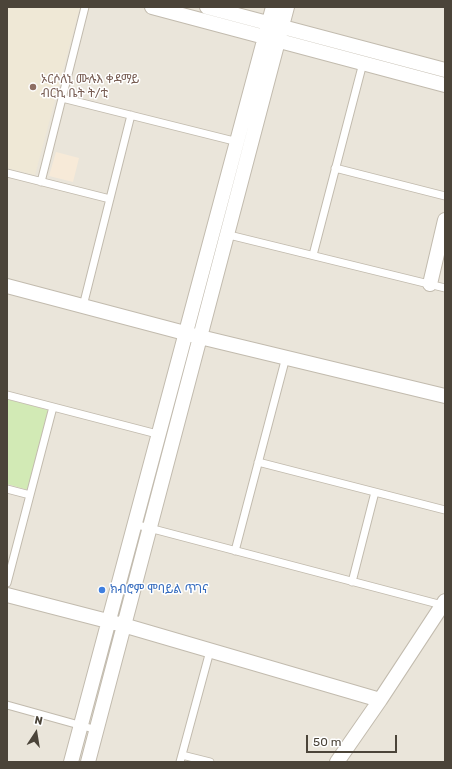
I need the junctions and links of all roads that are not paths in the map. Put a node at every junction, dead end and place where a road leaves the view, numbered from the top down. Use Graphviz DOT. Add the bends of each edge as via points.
graph roads {
  1 [pos="85,7"];
  2 [pos="207,7"];
  3 [pos="273,7"];
  4 [pos="287,7"];
  5 [pos="157,8"];
  6 [pos="272,29"];
  7 [pos="278,40"];
  8 [pos="363,63"];
  9 [pos="445,70"];
  10 [pos="445,85"];
  11 [pos="62,98"];
  12 [pos="131,115"];
  13 [pos="236,142"];
  14 [pos="251,145"];
  15 [pos="335,168"];
  16 [pos="7,173"];
  17 [pos="41,182"];
  18 [pos="445,196"];
  19 [pos="110,199"];
  20 [pos="445,220"];
  21 [pos="213,231"];
  22 [pos="227,234"];
  23 [pos="313,255"];
  24 [pos="430,284"];
  25 [pos="7,286"];
  26 [pos="445,288"];
  27 [pos="83,306"];
  28 [pos="186,333"];
  29 [pos="200,337"];
  30 [pos="286,357"];
  31 [pos="7,395"];
  32 [pos="445,396"];
  33 [pos="53,407"];
  34 [pos="159,434"];
  35 [pos="173,438"];
  36 [pos="258,462"];
  37 [pos="7,489"];
  38 [pos="375,492"];
  39 [pos="30,495"];
  40 [pos="445,510"];
  41 [pos="134,524"];
  42 [pos="149,528"];
  43 [pos="235,551"];
  44 [pos="352,582"];
  45 [pos="7,583"];
  46 [pos="7,595"];
  47 [pos="443,603"];
  48 [pos="109,622"];
  49 [pos="123,625"];
  50 [pos="210,651"];
  51 [pos="380,700"];
  52 [pos="7,705"];
  53 [pos="81,725"];
  54 [pos="97,730"];
  55 [pos="181,758"];
  56 [pos="71,762"];
  57 [pos="88,762"];
  58 [pos="210,762"];
  59 [pos="337,762"];
  1 -- 11 [label="lane"];
  2 -- 6 [label="street"];
  3 -- 6 [label="street"];
  4 -- 6 [label="street"];
  5 -- 6 [label="street"];
  6 -- 7 [label="street"];
  6 -- 9 [label="street"];
  6 -- 13 [label="street"];
  7 -- 8 [label="street"];
  7 -- 14 [label="street"];
  8 -- 10 [label="street"];
  8 -- 15 [label="lane"];
  11 -- 12 [label="lane"];
  11 -- 17 [label="lane"];
  12 -- 13 [label="lane"];
  12 -- 19 [label="lane"];
  13 -- 14 [label="lane"];
  13 -- 21 [label="street"];
  14 -- 22 [label="street"];
  15 -- 18 [label="lane"];
  15 -- 23 [label="lane"];
  16 -- 17 [label="lane"];
  17 -- 19 [label="lane"];
  19 -- 27 [label="lane"];
  20 -- 24 [label="street"];
  21 -- 22 [label="lane"];
  21 -- 28 [label="street"];
  22 -- 23 [label="lane"];
  22 -- 29 [label="street"];
  23 -- 24 [label="lane"];
  24 -- 26 [label="lane"];
  25 -- 27 [label="street"];
  27 -- 28 [label="street"];
  28 -- 29 [label="street"];
  28 -- 34 [label="street"];
  29 -- 30 [label="street"];
  29 -- 35 [label="street"];
  30 -- 32 [label="street"];
  30 -- 36 [label="lane"];
  31 -- 33 [label="lane"];
  33 -- 34 [label="lane"];
  33 -- 39 [label="lane"];
  34 -- 35 [label="lane"];
  34 -- 41 [label="street"];
  35 -- 42 [label="street"];
  36 -- 38 [label="lane"];
  36 -- 43 [label="lane"];
  37 -- 39 [label="lane"];
  38 -- 40 [label="lane"];
  38 -- 44 [label="lane"];
  39 -- 45 [label="lane"];
  41 -- 42 [label="lane"];
  41 -- 48 [label="street"];
  42 -- 43 [label="lane"];
  42 -- 49 [label="street"];
  43 -- 44 [label="lane"];
  44 -- 47 [label="lane"];
  46 -- 48 [label="street"];
  47 -- 51 [label="street"];
  48 -- 49 [label="street"];
  48 -- 53 [label="street"];
  49 -- 50 [label="street"];
  49 -- 54 [label="street"];
  50 -- 51 [label="street"];
  50 -- 55 [label="lane"];
  51 -- 59 [label="street"];
  52 -- 53 [label="lane"];
  53 -- 54 [label="lane"];
  53 -- 56 [label="street"];
  54 -- 57 [label="street"];
  55 -- 58 [label="lane"];
}
